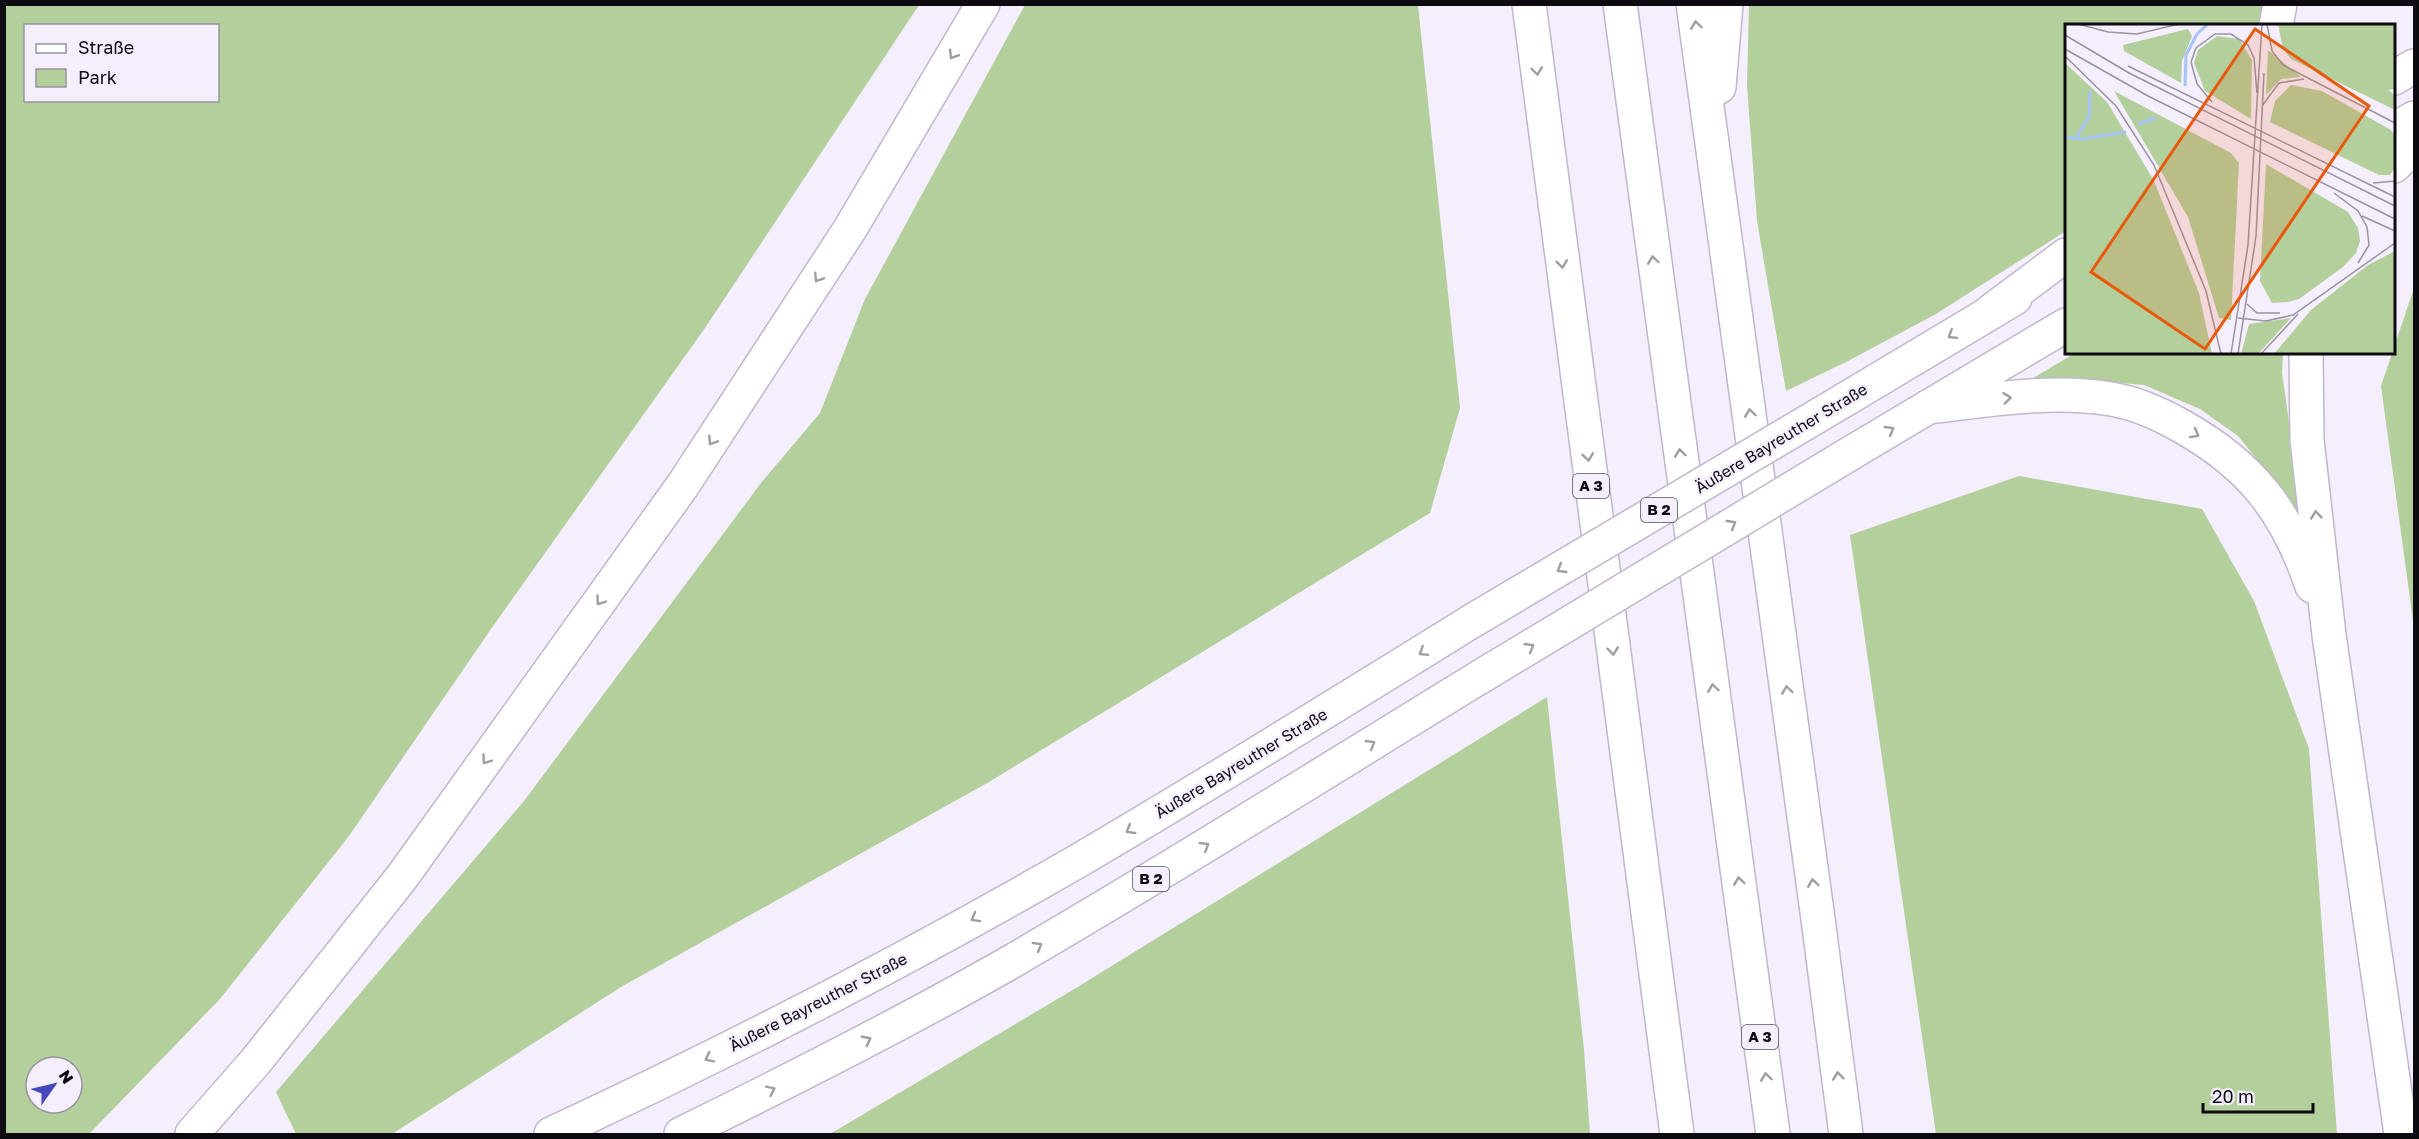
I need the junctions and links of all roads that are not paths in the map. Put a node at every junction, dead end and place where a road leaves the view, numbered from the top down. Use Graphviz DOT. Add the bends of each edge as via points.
graph roads {
  1 [pos="983,4"];
  2 [pos="1529,4"];
  3 [pos="1620,4"];
  4 [pos="1693,4"];
  5 [pos="1726,4"];
  6 [pos="2280,4"];
  7 [pos="2276,24"];
  8 [pos="2415,66"];
  9 [pos="2395,77"];
  10 [pos="2415,118"];
  11 [pos="2395,129"];
  12 [pos="2415,147"];
  13 [pos="2395,165"];
  14 [pos="1716,166"];
  15 [pos="2065,256"];
  16 [pos="2065,270"];
  17 [pos="1991,311"];
  18 [pos="2065,327"];
  19 [pos="2306,354"];
  20 [pos="1928,407"];
  21 [pos="2329,636"];
  22 [pos="1653,959"];
  23 [pos="192,1134"];
  24 [pos="551,1134"];
  25 [pos="681,1134"];
  26 [pos="1656,1134"];
  27 [pos="1677,1134"];
  28 [pos="1773,1134"];
  29 [pos="1846,1134"];
  30 [pos="2401,1134"];
  1 -- 23 [label="main road, one-way" via="850,229 683,485 402,877 256,1061"];
  2 -- 22 [label="main road, A 3, one-way"];
  28 -- 3 [label="main road, A 3, one-way"];
  14 -- 4 [label="main road, one-way"];
  5 -- 14 [label="main road" via="1719,57"];
  6 -- 7 [label="main road"];
  8 -- 9 [label="main road"];
  10 -- 11 [label="main road"];
  12 -- 13 [label="main road"];
  29 -- 14 [label="main road, one-way"];
  15 -- 17 [label="main road"];
  16 -- 17 [label="main road, B 2"];
  17 -- 24 [label="main road, Äußere Bayreuther Straße / B 2, one-way, bridge" via="1081,859 908,956"];
  18 -- 20 [label="main road, B 2"];
  21 -- 19 [label="main road, one-way" via="2307,440"];
  20 -- 21 [label="main road, one-way" via="2027,395 2112,399 2163,416 2200,437 2251,476 2277,510 2301,554"];
  25 -- 20 [label="main road, B 2, one-way, bridge" via="815,1068 1007,964"];
  21 -- 30 [label="main road"];
  22 -- 26 [label="main road"];
  22 -- 27 [label="main road, A 3"];
}
